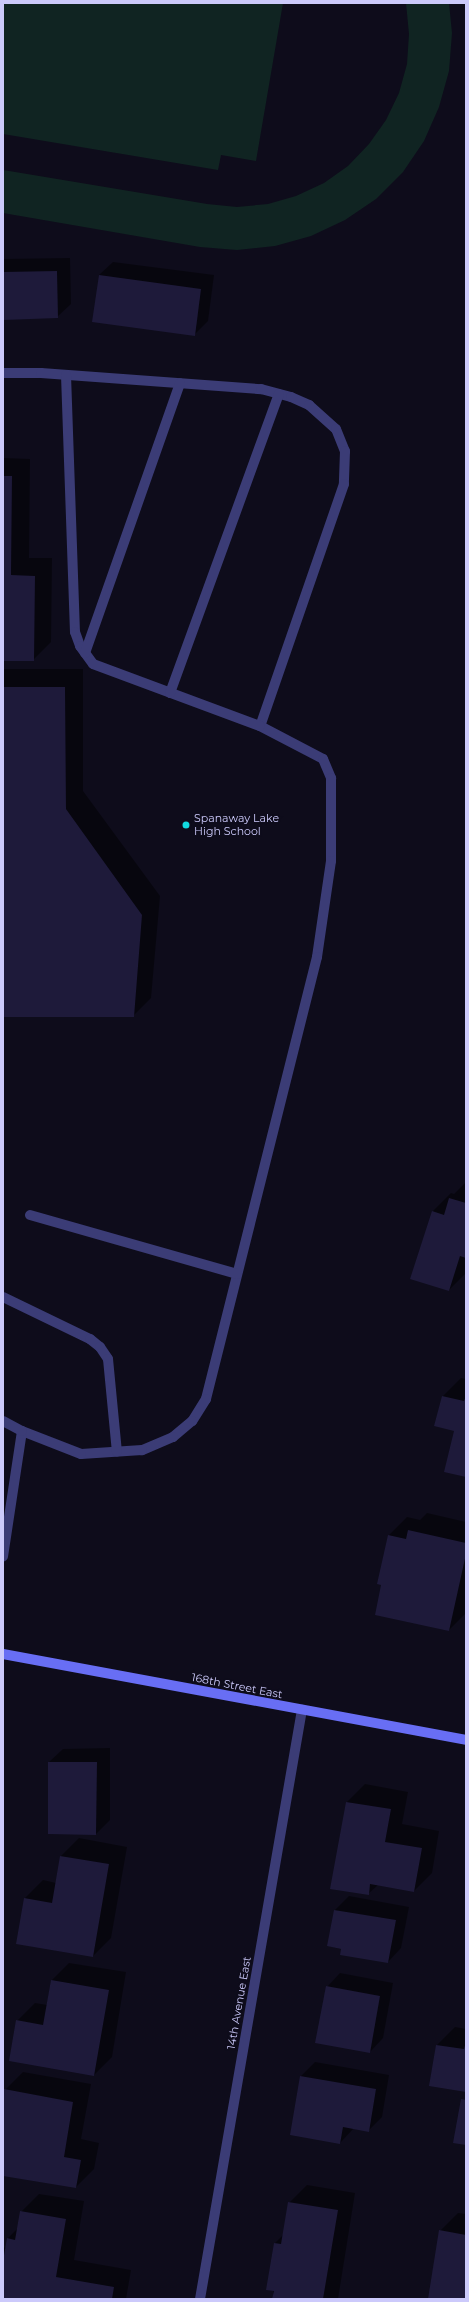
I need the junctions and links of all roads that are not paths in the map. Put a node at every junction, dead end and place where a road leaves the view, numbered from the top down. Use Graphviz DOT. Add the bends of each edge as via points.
graph roads {
  1 [pos="3,374"];
  2 [pos="66,375"];
  3 [pos="180,383"];
  4 [pos="279,394"];
  5 [pos="85,653"];
  6 [pos="170,693"];
  7 [pos="260,726"];
  8 [pos="30,1215"];
  9 [pos="237,1274"];
  10 [pos="3,1297"];
  11 [pos="3,1421"];
  12 [pos="22,1431"];
  13 [pos="117,1452"];
  14 [pos="3,1557"];
  15 [pos="3,1654"];
  16 [pos="302,1710"];
  17 [pos="466,1740"];
  18 [pos="200,2299"];
  1 -- 2 [label="street"];
  2 -- 3 [label="street"];
  2 -- 5 [label="street" via="74,632"];
  3 -- 4 [label="street" via="261,389"];
  3 -- 5 [label="street"];
  4 -- 6 [label="street"];
  4 -- 7 [label="street" via="309,405 336,429 345,451 344,484"];
  5 -- 6 [label="street" via="93,664"];
  6 -- 7 [label="street"];
  7 -- 9 [label="street" via="323,759 331,778 331,861 317,957"];
  8 -- 9 [label="street"];
  9 -- 13 [label="street" via="206,1399 192,1421 173,1437 142,1450"];
  10 -- 13 [label="street" via="90,1339 100,1347 108,1359"];
  11 -- 12 [label="street"];
  12 -- 13 [label="street" via="80,1454"];
  12 -- 14 [label="street"];
  15 -- 16 [label="street, 168th Street East"];
  16 -- 17 [label="street, 168th Street East"];
  16 -- 18 [label="street, 14th Avenue East"];
}
